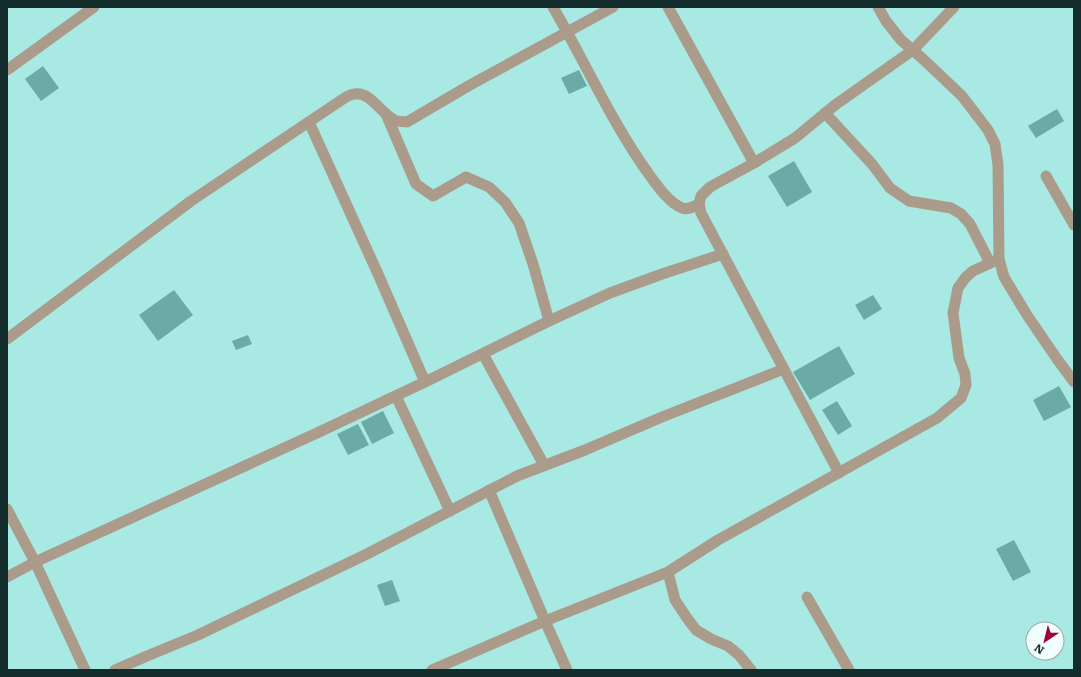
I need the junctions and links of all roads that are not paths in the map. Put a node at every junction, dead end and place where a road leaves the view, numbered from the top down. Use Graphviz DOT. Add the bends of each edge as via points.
graph roads {
  1 [pos="94,7"];
  2 [pos="553,7"];
  3 [pos="613,7"];
  4 [pos="668,7"];
  5 [pos="878,7"];
  6 [pos="954,7"];
  7 [pos="567,31"];
  8 [pos="913,50"];
  9 [pos="7,70"];
  10 [pos="825,113"];
  11 [pos="386,114"];
  12 [pos="309,122"];
  13 [pos="754,163"];
  14 [pos="1046,176"];
  15 [pos="699,204"];
  16 [pos="1074,225"];
  17 [pos="723,254"];
  18 [pos="995,261"];
  19 [pos="549,321"];
  20 [pos="7,339"];
  21 [pos="483,354"];
  22 [pos="784,369"];
  23 [pos="425,382"];
  24 [pos="1074,382"];
  25 [pos="396,396"];
  26 [pos="544,466"];
  27 [pos="840,473"];
  28 [pos="490,490"];
  29 [pos="7,508"];
  30 [pos="450,511"];
  31 [pos="35,562"];
  32 [pos="668,572"];
  33 [pos="7,577"];
  34 [pos="807,597"];
  35 [pos="545,621"];
  36 [pos="85,670"];
  37 [pos="115,670"];
  38 [pos="432,670"];
  39 [pos="567,670"];
  40 [pos="751,670"];
  41 [pos="849,670"];
  1 -- 9 [label="street"];
  2 -- 7 [label="street"];
  3 -- 7 [label="street"];
  4 -- 13 [label="street"];
  5 -- 8 [label="street" via="901,40"];
  6 -- 8 [label="street"];
  7 -- 11 [label="street" via="407,122 396,121"];
  7 -- 15 [label="street" via="636,156 660,189 683,209"];
  8 -- 10 [label="street"];
  8 -- 18 [label="street" via="962,96 988,130 995,144 998,165"];
  10 -- 13 [label="street" via="795,138"];
  10 -- 18 [label="street" via="872,164 890,188 909,201 951,208 961,214"];
  11 -- 12 [label="street" via="364,95 355,93 343,98"];
  11 -- 19 [label="street" via="416,184 433,196 466,177 489,187 505,202 519,223"];
  12 -- 20 [label="street" via="191,201"];
  12 -- 23 [label="street"];
  13 -- 15 [label="street" via="710,188 701,196"];
  14 -- 16 [label="street"];
  15 -- 17 [label="street" via="701,213"];
  17 -- 19 [label="street" via="610,293"];
  17 -- 22 [label="street"];
  18 -- 24 [label="street" via="1026,315"];
  18 -- 27 [label="street" via="966,277 958,288 953,314 959,358 965,374 966,385 961,398 937,418"];
  19 -- 21 [label="street"];
  21 -- 23 [label="street"];
  21 -- 26 [label="street"];
  22 -- 26 [label="street"];
  22 -- 27 [label="street"];
  23 -- 25 [label="street"];
  25 -- 30 [label="street"];
  25 -- 31 [label="street"];
  26 -- 28 [label="street"];
  27 -- 32 [label="street" via="718,540"];
  28 -- 30 [label="street"];
  28 -- 35 [label="street"];
  29 -- 31 [label="street"];
  30 -- 37 [label="street" via="198,635"];
  31 -- 33 [label="street"];
  31 -- 36 [label="street"];
  32 -- 35 [label="street"];
  32 -- 40 [label="street" via="675,600 696,630 728,646"];
  34 -- 41 [label="street"];
  35 -- 38 [label="street"];
  35 -- 39 [label="street"];
}
